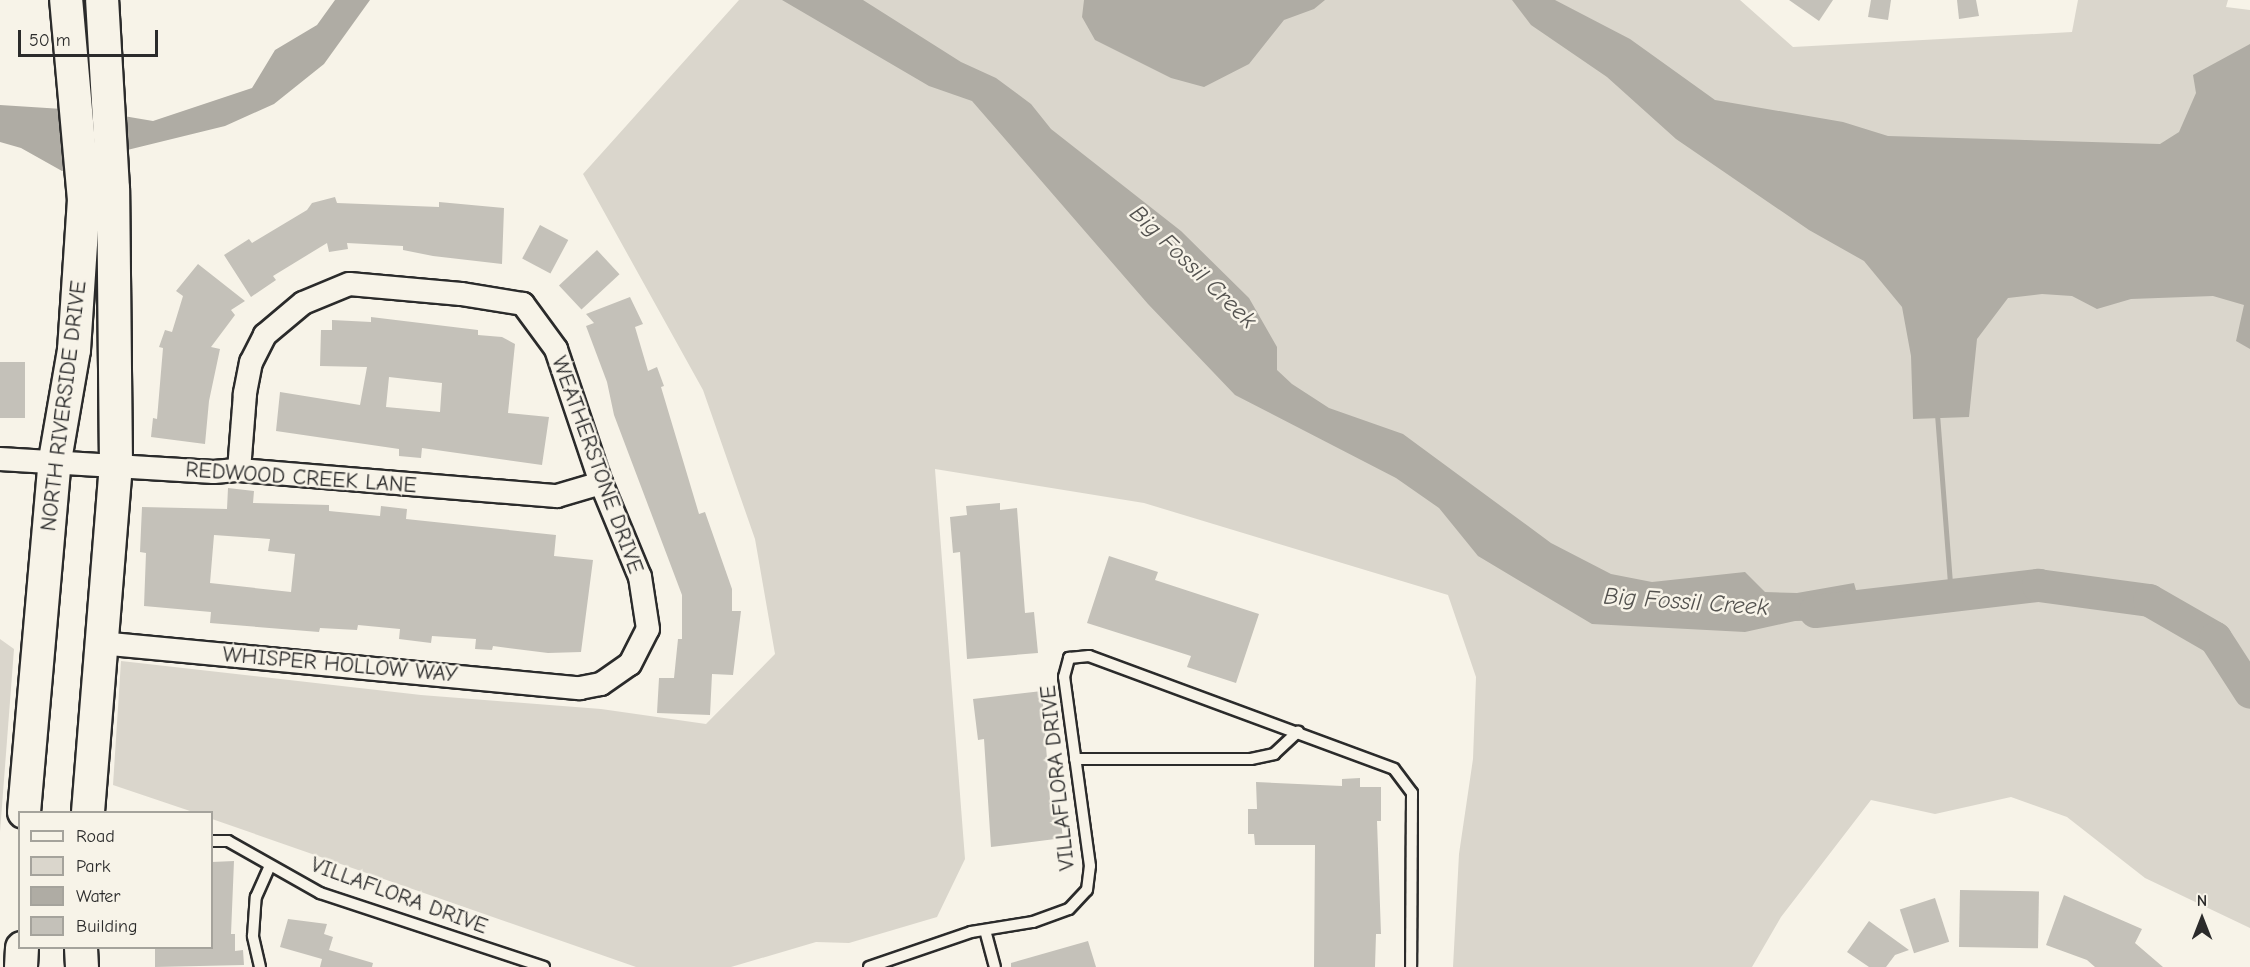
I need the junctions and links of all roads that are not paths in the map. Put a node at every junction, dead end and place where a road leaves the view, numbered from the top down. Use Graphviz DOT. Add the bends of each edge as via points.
graph roads {
  1 [pos="66,0"];
  2 [pos="102,0"];
  3 [pos="98,187"];
  4 [pos="0,459"];
  5 [pos="55,460"];
  6 [pos="116,465"];
  7 [pos="239,470"];
  8 [pos="601,483"];
  9 [pos="100,643"];
  10 [pos="580,688"];
  11 [pos="1298,732"];
  12 [pos="1075,759"];
  13 [pos="24,811"];
  14 [pos="88,811"];
  15 [pos="213,841"];
  16 [pos="270,866"];
  17 [pos="985,930"];
  18 [pos="22,949"];
  19 [pos="81,949"];
  20 [pos="21,967"];
  21 [pos="82,967"];
  22 [pos="260,967"];
  23 [pos="544,967"];
  24 [pos="869,967"];
  25 [pos="995,967"];
  26 [pos="1411,967"];
  1 -- 3 [label="main road, NORTH RIVERSIDE DRIVE" via="73,66"];
  2 -- 3 [label="main road, NORTH RIVERSIDE DRIVE" via="108,63"];
  3 -- 5 [label="main road, NORTH RIVERSIDE DRIVE"];
  3 -- 6 [label="main road, NORTH RIVERSIDE DRIVE"];
  4 -- 5 [label="street, REDWOOD CREEK LANE"];
  5 -- 6 [label="street, REDWOOD CREEK LANE"];
  5 -- 13 [label="main road, NORTH RIVERSIDE DRIVE"];
  6 -- 7 [label="street, REDWOOD CREEK LANE"];
  6 -- 9 [label="main road, NORTH RIVERSIDE DRIVE"];
  7 -- 8 [label="street, REDWOOD CREEK LANE" via="556,496"];
  7 -- 8 [label="street, WEATHERSTONE DRIVE" via="251,362 265,335 294,309 334,288 383,285 523,304 556,349"];
  8 -- 10 [label="street, WEATHERSTONE DRIVE" via="640,578 648,629 630,664 601,684"];
  9 -- 10 [label="street, WHISPER HOLLOW WAY"];
  9 -- 14 [label="main road, NORTH RIVERSIDE DRIVE"];
  11 -- 12 [label="lane" via="1274,754 1251,759"];
  11 -- 12 [label="lane, VILLAFLORA DRIVE" via="1089,656 1069,658 1064,677"];
  11 -- 26 [label="lane, VILLAFLORA DRIVE" via="1394,769 1412,793"];
  12 -- 17 [label="lane, VILLAFLORA DRIVE" via="1090,866 1087,890 1069,909 1033,922"];
  15 -- 16 [label="lane, VILLAFLORA DRIVE" via="228,841"];
  16 -- 22 [label="lane" via="256,897 252,936"];
  16 -- 23 [label="lane, VILLAFLORA DRIVE" via="320,893"];
  17 -- 24 [label="lane, VILLAFLORA DRIVE"];
  17 -- 25 [label="lane"];
  18 -- 20 [label="main road"];
  19 -- 21 [label="main road"];
}
